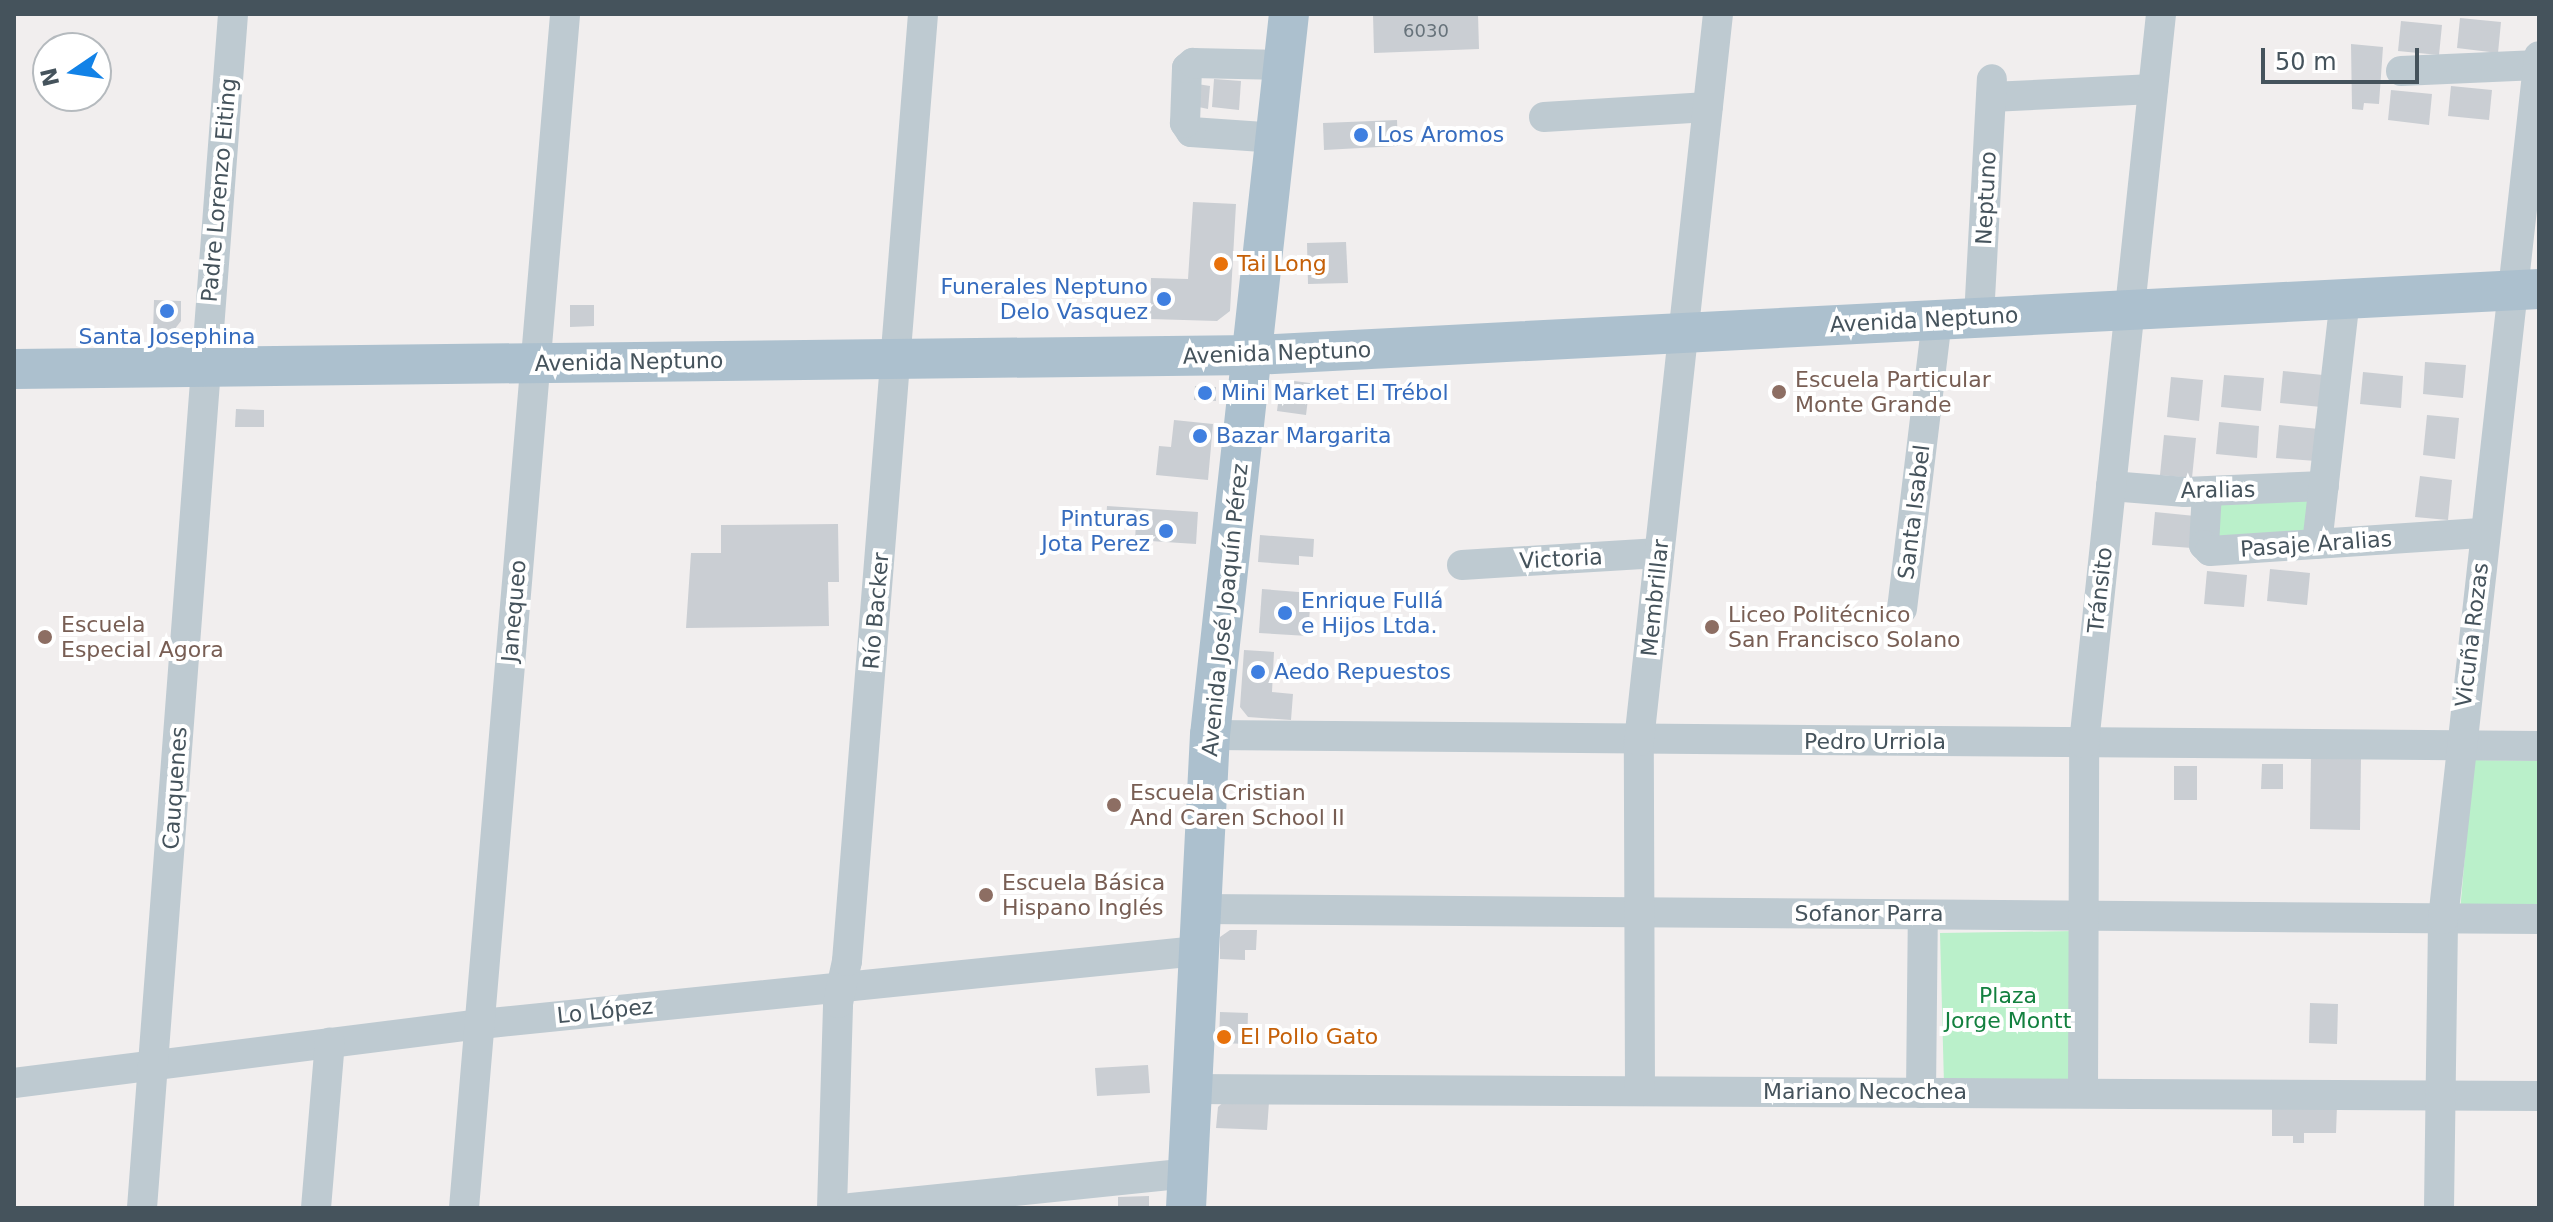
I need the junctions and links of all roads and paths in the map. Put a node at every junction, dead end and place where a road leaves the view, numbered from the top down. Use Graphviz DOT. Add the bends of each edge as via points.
graph roads {
  1 [pos="233,14"];
  2 [pos="565,14"];
  3 [pos="923,14"];
  4 [pos="1289,14"];
  5 [pos="1718,14"];
  6 [pos="2161,14"];
  7 [pos="2539,56"];
  8 [pos="1283,65"];
  9 [pos="2538,65"];
  10 [pos="2401,71"];
  11 [pos="2153,89"];
  12 [pos="1708,107"];
  13 [pos="1544,117"];
  14 [pos="1277,138"];
  15 [pos="2526,289"];
  16 [pos="2345,298"];
  17 [pos="2130,309"];
  18 [pos="1979,317"];
  19 [pos="1937,320"];
  20 [pos="1683,333"];
  21 [pos="1254,355"];
  22 [pos="897,358"];
  23 [pos="534,363"];
  24 [pos="205,367"];
  25 [pos="14,369"];
  26 [pos="2111,486"];
  27 [pos="2324,486"];
  28 [pos="2207,492"];
  29 [pos="2484,533"];
  30 [pos="2317,544"];
  31 [pos="1659,553"];
  32 [pos="1462,565"];
  33 [pos="1902,609"];
  34 [pos="1210,735"];
  35 [pos="1639,741"];
  36 [pos="2084,743"];
  37 [pos="2458,746"];
  38 [pos="2539,746"];
  39 [pos="1199,909"];
  40 [pos="1640,913"];
  41 [pos="1923,915"];
  42 [pos="2084,916"];
  43 [pos="2443,919"];
  44 [pos="2539,919"];
  45 [pos="1197,951"];
  46 [pos="842,986"];
  47 [pos="481,1024"];
  48 [pos="330,1043"];
  49 [pos="153,1066"];
  50 [pos="14,1083"];
  51 [pos="1191,1089"];
  52 [pos="1640,1091"];
  53 [pos="1921,1093"];
  54 [pos="2083,1093"];
  55 [pos="2441,1095"];
  56 [pos="2539,1096"];
  57 [pos="1187,1190"];
  58 [pos="142,1208"];
  59 [pos="316,1208"];
  60 [pos="464,1208"];
  61 [pos="832,1208"];
  62 [pos="851,1208"];
  63 [pos="2439,1208"];
  1 -- 24 [label="street, Padre Lorenzo Eiting"];
  2 -- 23 [label="street, Janequeo"];
  3 -- 22 [label="street, Río Backer"];
  4 -- 8 [label="main road, Avenida José Joaquín Pérez"];
  5 -- 12 [label="street, Membrillar"];
  6 -- 11 [label="street, Tránsito"];
  7 -- 9 [label="street, Vicuña Rozas"];
  8 -- 14 [label="main road, Avenida José Joaquín Pérez"];
  8 -- 14 [label="street" via="1193,63 1187,68 1185,123 1191,132"];
  9 -- 10 [label="street"];
  9 -- 15 [label="street, Vicuña Rozas"];
  11 -- 17 [label="street, Tránsito"];
  11 -- 18 [label="street, Neptuno" via="1992,88"];
  12 -- 13 [label="street"];
  12 -- 20 [label="street, Membrillar"];
  14 -- 21 [label="main road, Avenida José Joaquín Pérez"];
  15 -- 16 [label="main road, Avenida Neptuno"];
  15 -- 29 [label="street, Vicuña Rozas"];
  16 -- 17 [label="main road, Avenida Neptuno"];
  16 -- 27 [label="street"];
  17 -- 18 [label="main road, Avenida Neptuno"];
  17 -- 26 [label="street, Tránsito"];
  18 -- 19 [label="main road, Avenida Neptuno"];
  19 -- 20 [label="main road, Avenida Neptuno"];
  19 -- 33 [label="street, Santa Isabel"];
  20 -- 21 [label="main road, Avenida Neptuno"];
  20 -- 31 [label="street, Membrillar"];
  21 -- 22 [label="main road, Avenida Neptuno"];
  21 -- 34 [label="main road, Avenida José Joaquín Pérez"];
  22 -- 23 [label="main road, Avenida Neptuno"];
  22 -- 46 [label="street, Río Backer"];
  23 -- 24 [label="main road, Avenida Neptuno"];
  23 -- 47 [label="street, Janequeo"];
  24 -- 25 [label="main road, Avenida Neptuno"];
  24 -- 49 [label="street, Cauquenes"];
  26 -- 28 [label="street, Aralias"];
  26 -- 36 [label="street, Tránsito"];
  27 -- 28 [label="street, Aralias"];
  27 -- 30 [label="street"];
  28 -- 30 [label="street, Pasaje Aralias" via="2204,545 2210,551"];
  29 -- 30 [label="street, Pasaje Aralias"];
  29 -- 37 [label="street, Vicuña Rozas"];
  31 -- 32 [label="street, Victoria"];
  31 -- 35 [label="street, Membrillar"];
  34 -- 35 [label="street, Pedro Urriola"];
  34 -- 39 [label="main road, Avenida José Joaquín Pérez"];
  35 -- 36 [label="street, Pedro Urriola"];
  35 -- 40 [label="street, Membrillar"];
  36 -- 37 [label="street, Pedro Urriola"];
  36 -- 42 [label="street, Tránsito"];
  37 -- 38 [label="street, Pedro Urriola"];
  37 -- 43 [label="street, Vicuña Rozas"];
  39 -- 40 [label="street, Sofanor Parra"];
  39 -- 45 [label="main road, Avenida José Joaquín Pérez"];
  40 -- 41 [label="street, Sofanor Parra"];
  40 -- 52 [label="street, Membrillar"];
  41 -- 42 [label="street, Sofanor Parra"];
  41 -- 53 [label="street"];
  42 -- 43 [label="street, Sofanor Parra"];
  42 -- 54 [label="street, Tránsito"];
  43 -- 44 [label="street, Sofanor Parra"];
  43 -- 55 [label="street, Vicuña Rozas"];
  45 -- 46 [label="street, Lo López"];
  45 -- 51 [label="main road, Avenida José Joaquín Pérez"];
  46 -- 47 [label="street, Lo López"];
  46 -- 61 [label="street, Río Backer"];
  47 -- 48 [label="street, Lo López"];
  47 -- 60 [label="street, Janequeo"];
  48 -- 49 [label="street, Lo López"];
  48 -- 59 [label="street"];
  49 -- 50 [label="street, Lo López"];
  49 -- 58 [label="street, Cauquenes"];
  51 -- 52 [label="street, Mariano Necochea"];
  51 -- 57 [label="main road, Avenida José Joaquín Pérez"];
  52 -- 53 [label="street, Mariano Necochea"];
  53 -- 54 [label="street, Mariano Necochea"];
  54 -- 55 [label="street, Mariano Necochea"];
  55 -- 56 [label="street, Mariano Necochea"];
  55 -- 63 [label="street, Vicuña Rozas"];
  57 -- 62 [label="street"];
}
